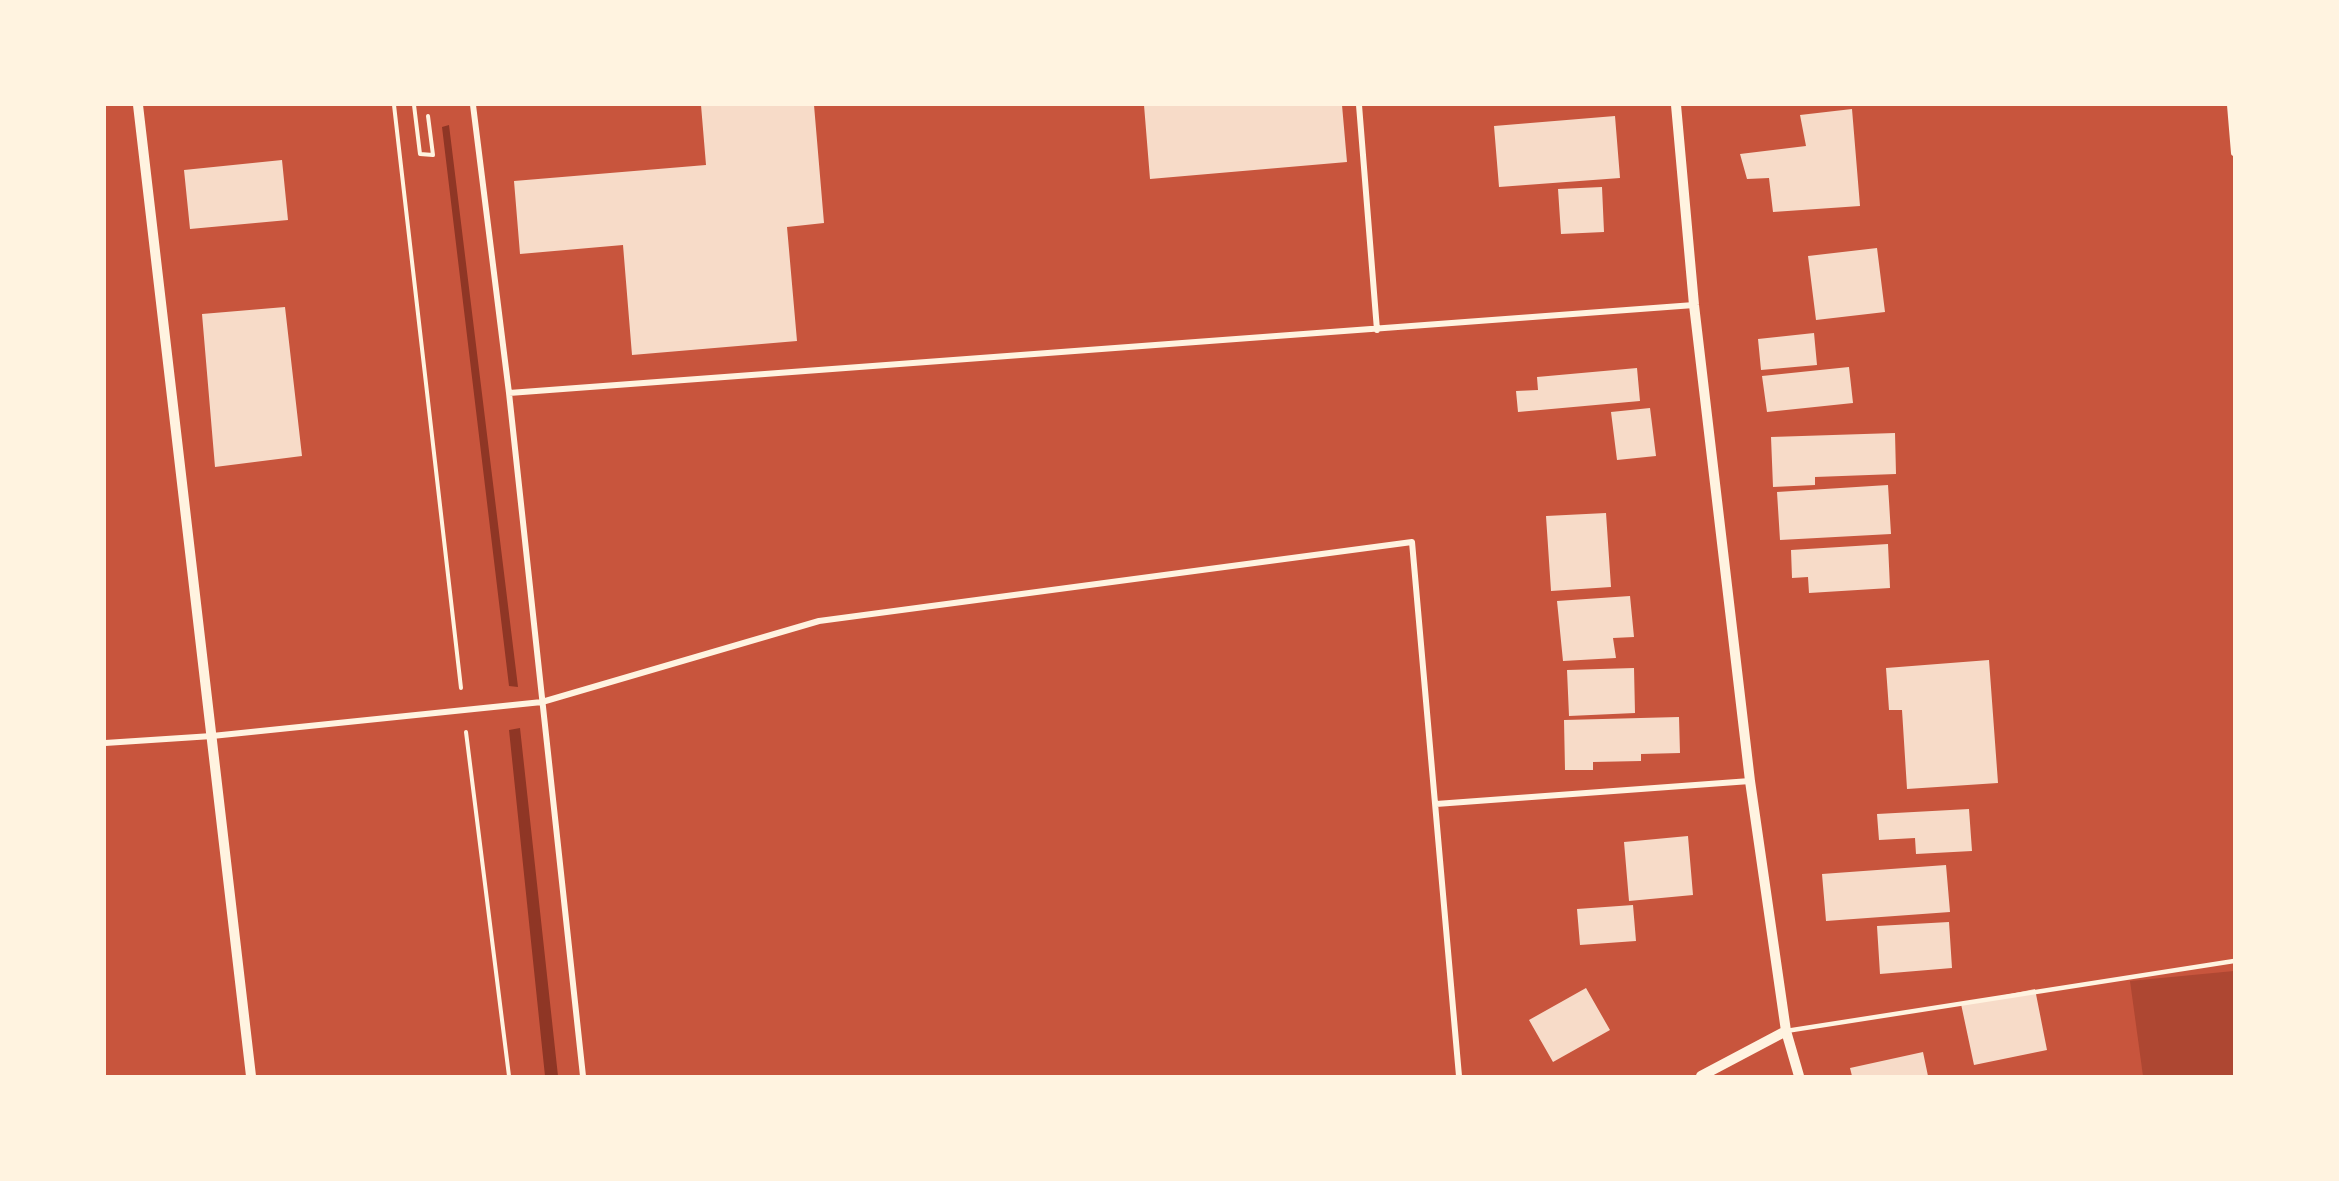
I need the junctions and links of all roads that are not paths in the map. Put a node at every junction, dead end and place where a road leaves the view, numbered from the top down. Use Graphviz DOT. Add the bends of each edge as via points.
graph roads {
  1 [pos="138,105"];
  2 [pos="473,105"];
  3 [pos="1359,105"];
  4 [pos="1676,105"];
  5 [pos="2231,110"];
  6 [pos="2234,153"];
  7 [pos="1694,306"];
  8 [pos="1377,330"];
  9 [pos="509,393"];
  10 [pos="542,702"];
  11 [pos="212,736"];
  12 [pos="105,743"];
  13 [pos="1750,781"];
  14 [pos="1436,804"];
  15 [pos="2234,961"];
  16 [pos="1786,1031"];
  17 [pos="251,1076"];
  18 [pos="583,1076"];
  19 [pos="1459,1076"];
  20 [pos="1701,1076"];
  21 [pos="1799,1076"];
  1 -- 11 [label="street"];
  2 -- 9 [label="street"];
  3 -- 8 [label="street"];
  4 -- 7 [label="street"];
  5 -- 6 [label="street"];
  7 -- 8 [label="street"];
  7 -- 13 [label="street"];
  8 -- 9 [label="street"];
  9 -- 10 [label="street"];
  10 -- 11 [label="street"];
  10 -- 14 [label="street" via="819,621 1412,542"];
  10 -- 18 [label="street"];
  11 -- 12 [label="street"];
  11 -- 17 [label="street"];
  13 -- 14 [label="street"];
  13 -- 16 [label="street"];
  14 -- 19 [label="street"];
  15 -- 16 [label="lane"];
  16 -- 20 [label="street"];
  16 -- 21 [label="street"];
}
